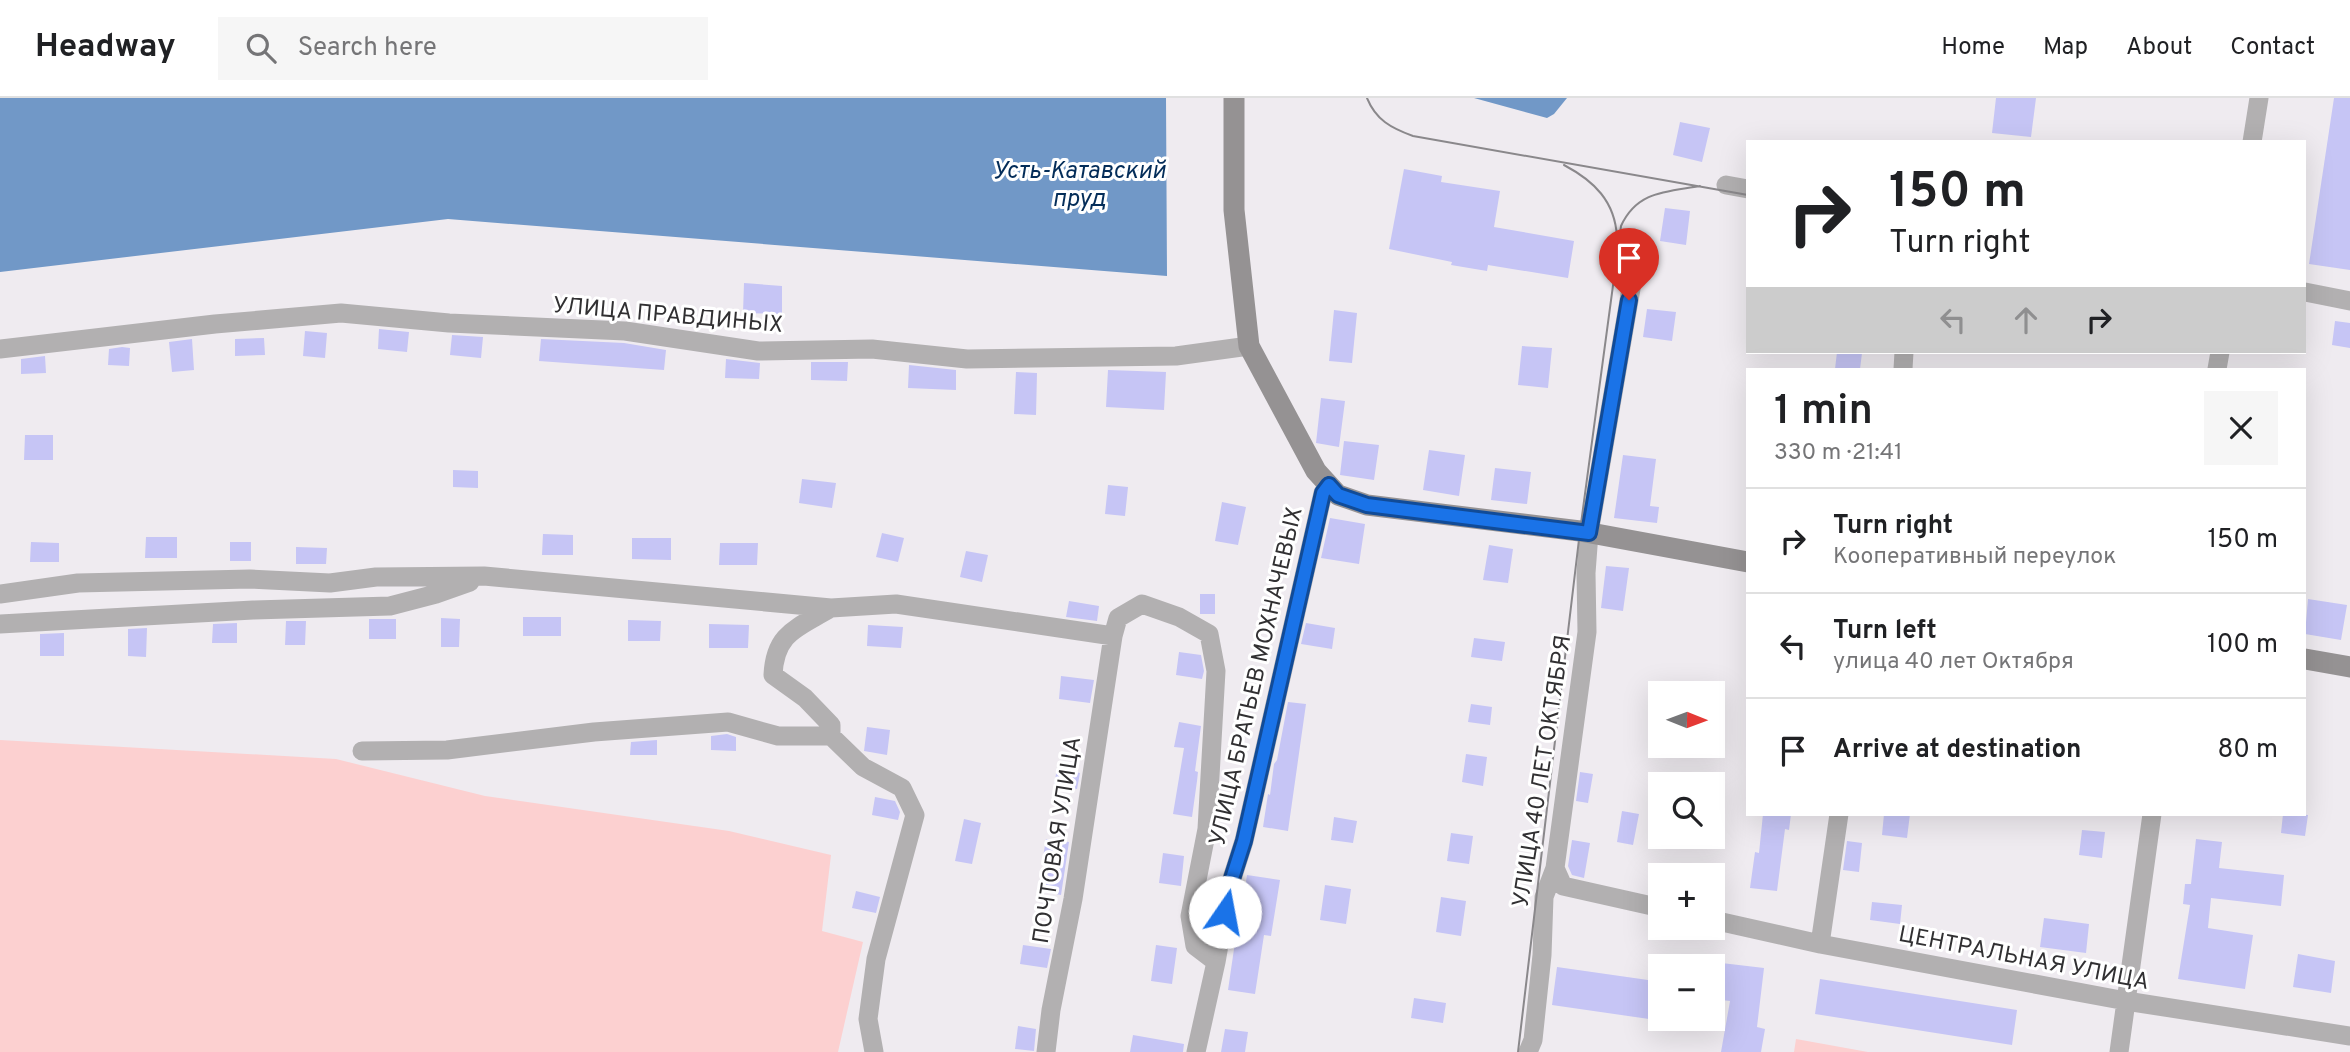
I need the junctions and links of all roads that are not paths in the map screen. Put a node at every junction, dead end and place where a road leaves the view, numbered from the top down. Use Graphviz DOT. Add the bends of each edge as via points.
graph roads {
  1 [pos="1234,98"];
  2 [pos="2259,98"];
  3 [pos="2252,140"];
  4 [pos="1726,185"];
  5 [pos="1746,189"];
  6 [pos="1638,248"];
  7 [pos="2306,292"];
  8 [pos="2350,301"];
  9 [pos="1249,346"];
  10 [pos="0,349"];
  11 [pos="1329,485"];
  12 [pos="1589,533"];
  13 [pos="1746,562"];
  14 [pos="484,576"];
  15 [pos="0,594"];
  16 [pos="831,608"];
  17 [pos="0,624"];
  18 [pos="1113,636"];
  19 [pos="2306,660"];
  20 [pos="2350,667"];
  21 [pos="831,736"];
  22 [pos="362,751"];
  23 [pos="1839,816"];
  24 [pos="2152,816"];
  25 [pos="1555,868"];
  26 [pos="1648,905"];
  27 [pos="1725,923"];
  28 [pos="1820,944"];
  29 [pos="1216,962"];
  30 [pos="2126,1002"];
  31 [pos="2350,1037"];
  32 [pos="874,1052"];
  33 [pos="1046,1052"];
  34 [pos="1196,1052"];
  35 [pos="1528,1052"];
  36 [pos="2119,1052"];
  1 -- 9 [label="main road" via="1234,210"];
  2 -- 3 [label="street"];
  4 -- 5 [label="street"];
  6 -- 12 [label="street, УЛИЦА 40 ЛЕТ ОКТЯБРЯ"];
  7 -- 8 [label="street"];
  9 -- 10 [label="street, УЛИЦА ПРАВДИНЫХ" via="1177,356 967,359 872,349 758,351 625,331 341,313"];
  9 -- 11 [label="main road" via="1315,471"];
  11 -- 12 [label="main road" via="1338,495 1367,505"];
  11 -- 29 [label="street, УЛИЦА БРАТЬЕВ МОХНАЧЕВЫХ" via="1323,493 1244,841 1229,888"];
  12 -- 13 [label="main road"];
  12 -- 25 [label="street, УЛИЦА 40 ЛЕТ ОКТЯБРЯ" via="1587,632"];
  14 -- 15 [label="street" via="376,577 330,583 250,579 78,583"];
  14 -- 16 [label="street"];
  14 -- 17 [label="street" via="390,606"];
  16 -- 18 [label="street" via="896,604"];
  16 -- 21 [label="street" via="785,636 774,655 773,675 831,725"];
  18 -- 29 [label="street" via="1118,618 1142,604 1209,634 1216,671 1207,829 1190,916 1195,946"];
  18 -- 33 [label="street, ПОЧТОВАЯ УЛИЦА"];
  19 -- 20 [label="main road"];
  21 -- 22 [label="street" via="778,736 728,722 447,750"];
  21 -- 32 [label="street" via="863,767 902,788 915,815 876,959 868,1019"];
  23 -- 28 [label="street"];
  24 -- 30 [label="street"];
  25 -- 26 [label="street" via="1563,886"];
  25 -- 35 [label="street, УЛИЦА 40 ЛЕТ ОКТЯБРЯ" via="1544,897 1542,955"];
  27 -- 28 [label="street, ЦЕНТРАЛЬНАЯ УЛИЦА"];
  28 -- 30 [label="street, ЦЕНТРАЛЬНАЯ УЛИЦА"];
  29 -- 34 [label="street, УЛИЦА БРАТЬЕВ МОХНАЧЕВЫХ"];
  30 -- 31 [label="street, ЦЕНТРАЛЬНАЯ УЛИЦА"];
  30 -- 36 [label="street"];
}
